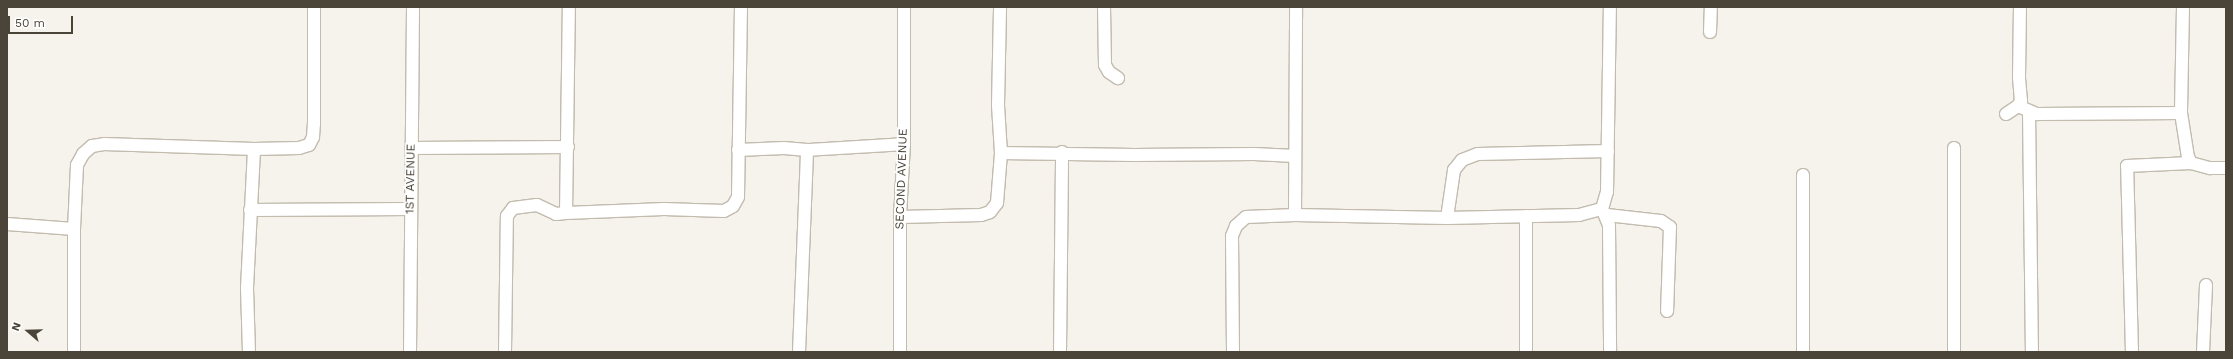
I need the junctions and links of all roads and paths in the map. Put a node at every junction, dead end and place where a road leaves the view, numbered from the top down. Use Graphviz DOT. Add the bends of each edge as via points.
graph roads {
  1 [pos="314,7"];
  2 [pos="413,7"];
  3 [pos="569,7"];
  4 [pos="740,7"];
  5 [pos="904,7"];
  6 [pos="1000,7"];
  7 [pos="1104,7"];
  8 [pos="1296,7"];
  9 [pos="1610,7"];
  10 [pos="1711,7"];
  11 [pos="2020,7"];
  12 [pos="2182,7"];
  13 [pos="1710,32"];
  14 [pos="1118,78"];
  15 [pos="2023,108"];
  16 [pos="2181,113"];
  17 [pos="2006,114"];
  18 [pos="904,144"];
  19 [pos="568,147"];
  20 [pos="411,148"];
  21 [pos="1954,148"];
  22 [pos="254,149"];
  23 [pos="738,150"];
  24 [pos="807,150"];
  25 [pos="1608,151"];
  26 [pos="1062,152"];
  27 [pos="1000,153"];
  28 [pos="1295,156"];
  29 [pos="2191,163"];
  30 [pos="2226,168"];
  31 [pos="1803,175"];
  32 [pos="410,209"];
  33 [pos="250,210"];
  34 [pos="1604,212"];
  35 [pos="566,213"];
  36 [pos="1295,215"];
  37 [pos="1526,216"];
  38 [pos="900,217"];
  39 [pos="1447,218"];
  40 [pos="7,224"];
  41 [pos="74,229"];
  42 [pos="2206,285"];
  43 [pos="1667,312"];
  44 [pos="74,352"];
  45 [pos="249,352"];
  46 [pos="410,352"];
  47 [pos="505,352"];
  48 [pos="799,352"];
  49 [pos="900,352"];
  50 [pos="1060,352"];
  51 [pos="1233,352"];
  52 [pos="1526,352"];
  53 [pos="1610,352"];
  54 [pos="1804,352"];
  55 [pos="1954,352"];
  56 [pos="2032,352"];
  57 [pos="2132,352"];
  58 [pos="2203,352"];
  1 -- 22 [label="street" via="313,137 309,144 299,148"];
  2 -- 20 [label="street, 1ST AVENUE"];
  3 -- 19 [label="street"];
  4 -- 23 [label="street"];
  5 -- 18 [label="street, SECOND AVENUE"];
  6 -- 27 [label="street"];
  7 -- 14 [label="street" via="1105,65 1109,72"];
  8 -- 28 [label="street"];
  9 -- 25 [label="street"];
  10 -- 13 [label="street"];
  11 -- 15 [label="street" via="2019,78"];
  12 -- 16 [label="street"];
  15 -- 16 [label="street" via="2037,114"];
  15 -- 17 [label="street"];
  15 -- 56 [label="street"];
  16 -- 29 [label="street"];
  18 -- 24 [label="street"];
  18 -- 38 [label="street, SECOND AVENUE"];
  19 -- 20 [label="street"];
  19 -- 35 [label="street"];
  20 -- 32 [label="street, 1ST AVENUE"];
  21 -- 55 [label="street"];
  22 -- 33 [label="street"];
  22 -- 41 [label="street" via="104,144 92,146 83,154 77,166"];
  23 -- 24 [label="street"];
  23 -- 35 [label="street" via="738,198 733,206 724,211 664,209"];
  24 -- 48 [label="street"];
  25 -- 34 [label="street" via="1608,192"];
  25 -- 39 [label="street" via="1478,154 1462,160 1454,170"];
  26 -- 27 [label="street"];
  26 -- 28 [label="street"];
  26 -- 50 [label="street"];
  27 -- 38 [label="street" via="997,203 990,212 981,215"];
  28 -- 36 [label="street"];
  29 -- 30 [label="street" via="2210,168"];
  29 -- 57 [label="street" via="2127,166"];
  31 -- 54 [label="street"];
  32 -- 33 [label="street"];
  32 -- 46 [label="street, 1ST AVENUE"];
  33 -- 45 [label="street" via="247,288"];
  34 -- 37 [label="street"];
  34 -- 43 [label="street" via="1661,221 1670,227"];
  34 -- 53 [label="street" via="1609,225"];
  35 -- 47 [label="street" via="556,214 537,205 513,208 507,216"];
  36 -- 39 [label="street"];
  36 -- 51 [label="street" via="1246,217 1236,226 1231,251"];
  37 -- 39 [label="street"];
  37 -- 52 [label="street"];
  38 -- 49 [label="street, SECOND AVENUE"];
  40 -- 41 [label="street"];
  41 -- 44 [label="street"];
  42 -- 58 [label="street"];
}
